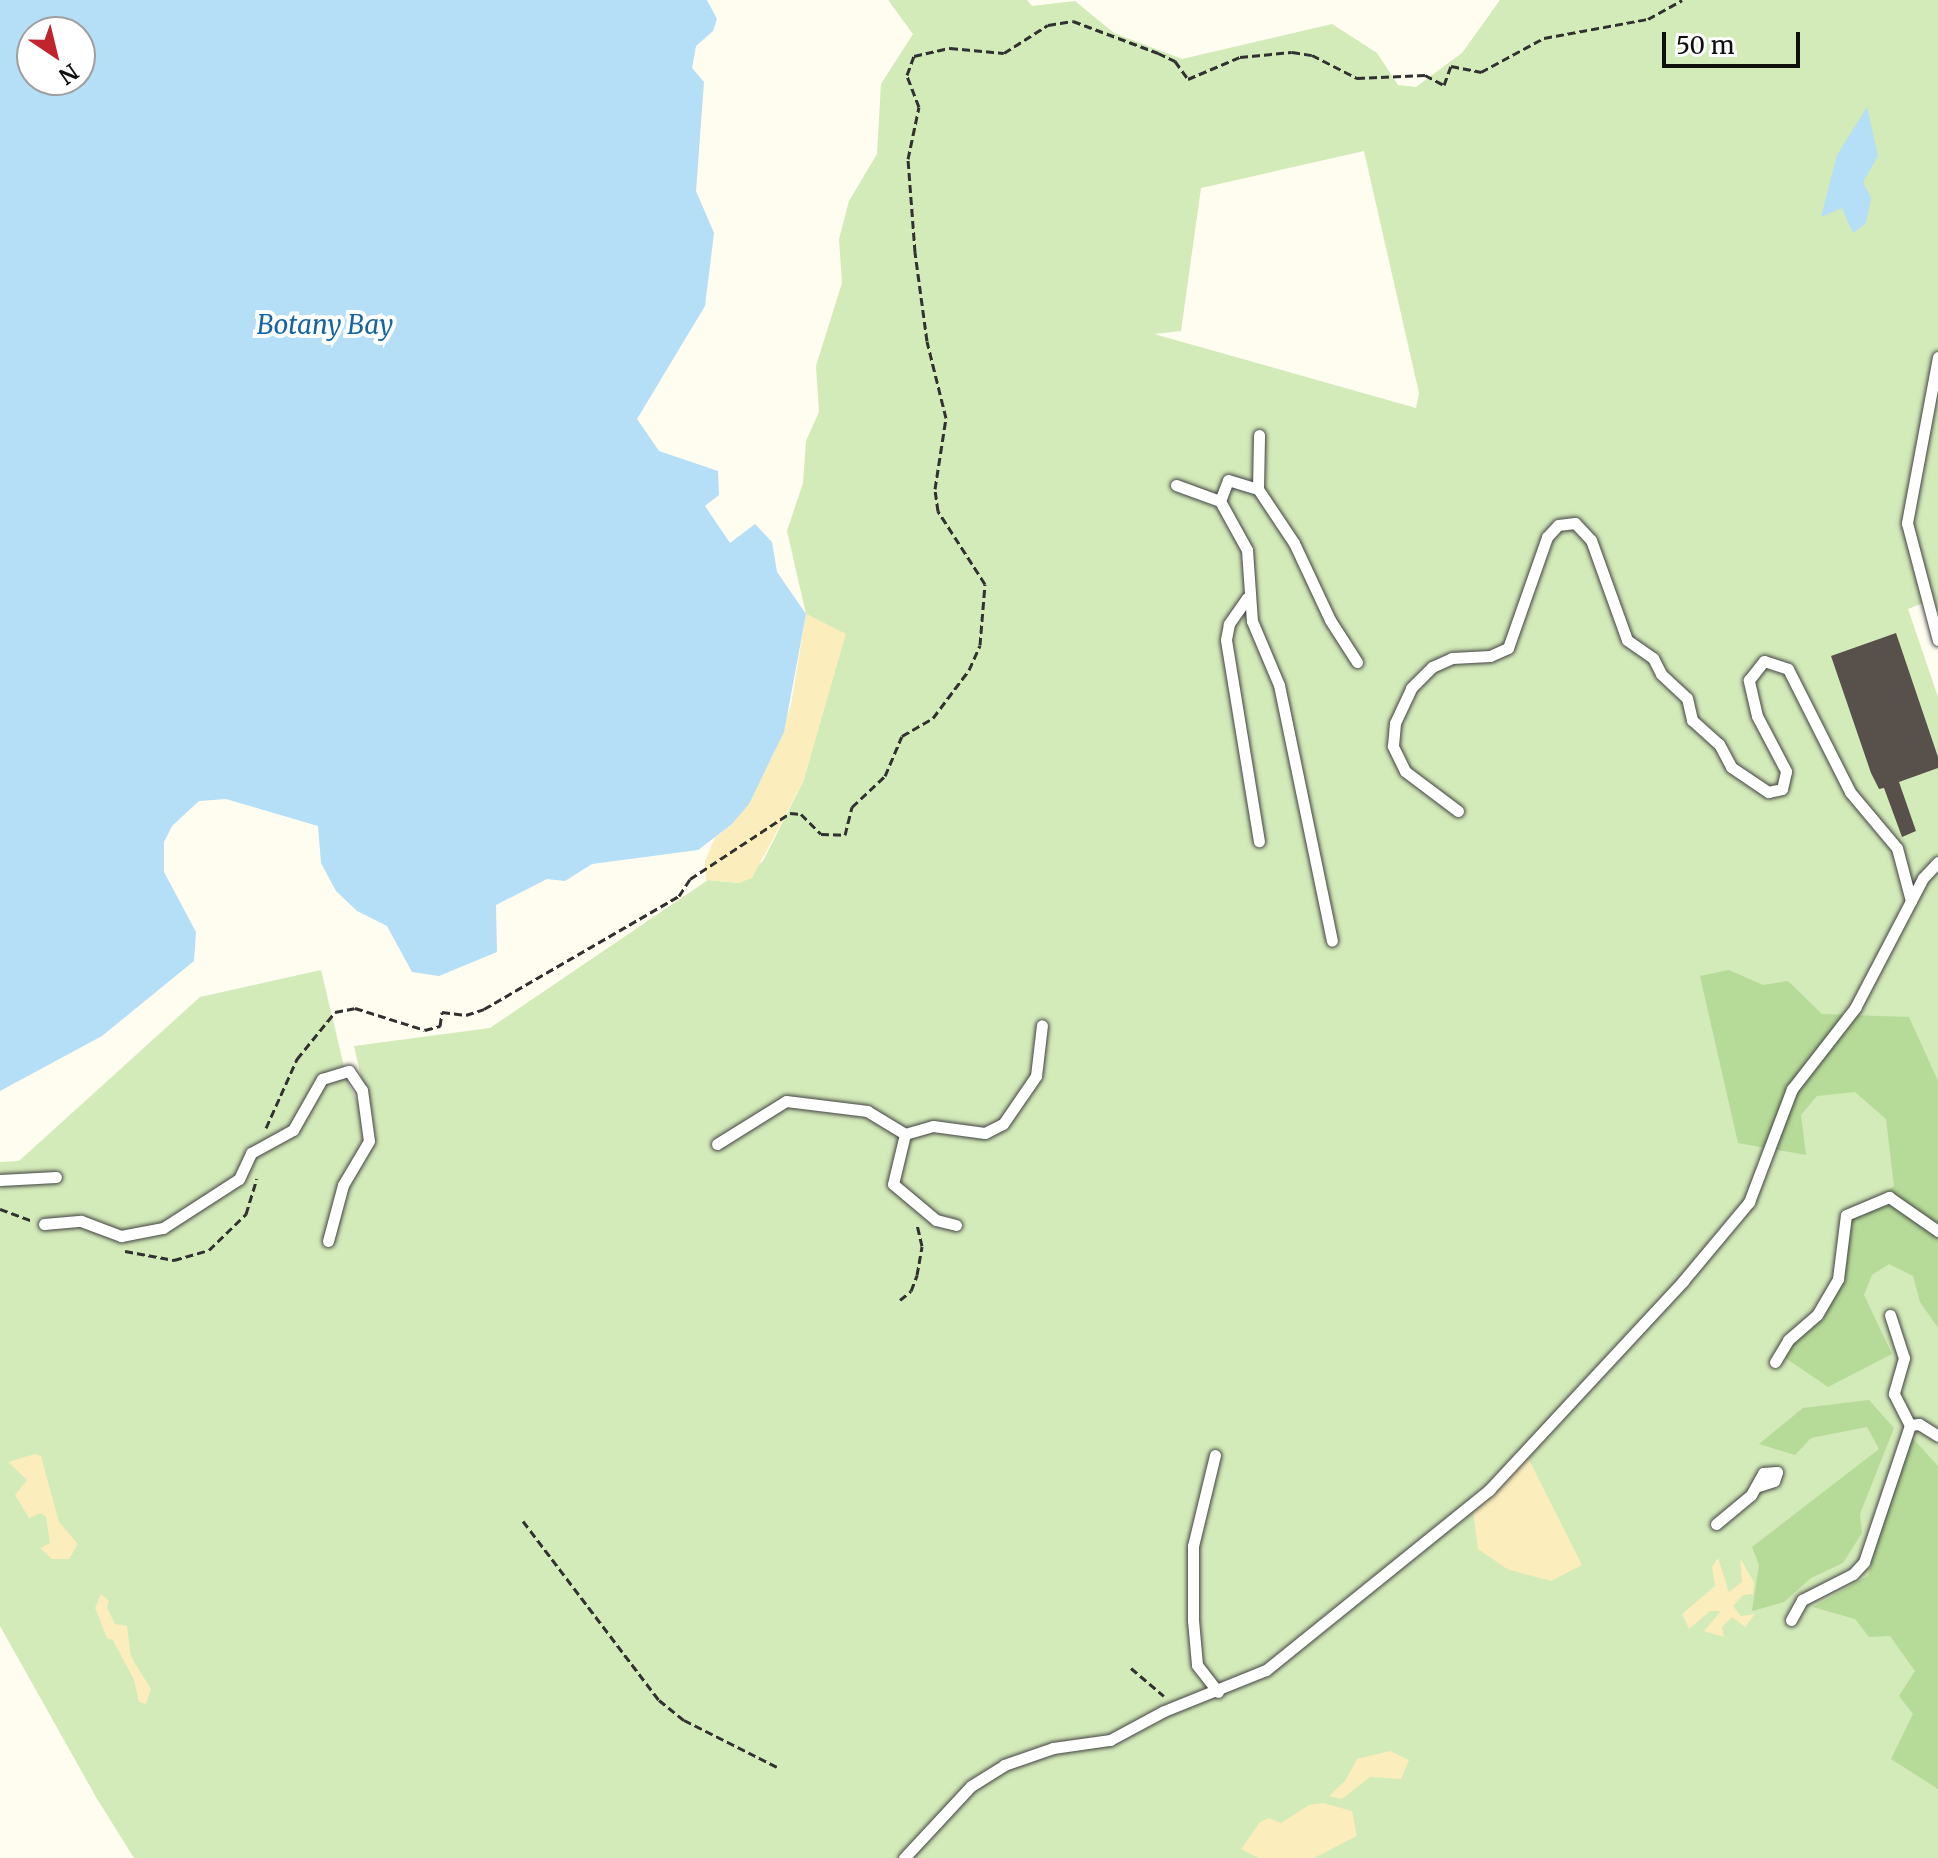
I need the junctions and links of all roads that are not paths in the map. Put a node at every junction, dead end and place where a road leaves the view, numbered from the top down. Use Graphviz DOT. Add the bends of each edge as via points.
graph roads {
  1 [pos="1938,357"];
  2 [pos="1259,435"];
  3 [pos="1176,485"];
  4 [pos="1258,489"];
  5 [pos="1220,501"];
  6 [pos="1247,598"];
  7 [pos="1938,640"];
  8 [pos="1357,662"];
  9 [pos="1458,811"];
  10 [pos="1259,841"];
  11 [pos="1938,862"];
  12 [pos="1911,901"];
  13 [pos="1332,941"];
  14 [pos="1042,1025"];
  15 [pos="905,1134"];
  16 [pos="717,1144"];
  17 [pos="56,1177"];
  18 [pos="0,1180"];
  19 [pos="44,1224"];
  20 [pos="956,1225"];
  21 [pos="1938,1231"];
  22 [pos="328,1241"];
  23 [pos="1890,1315"];
  24 [pos="1775,1362"];
  25 [pos="1910,1425"];
  26 [pos="1938,1436"];
  27 [pos="1215,1455"];
  28 [pos="1756,1487"];
  29 [pos="1716,1524"];
  30 [pos="1791,1620"];
  31 [pos="1218,1692"];
  32 [pos="904,1858"];
  1 -- 7 [label="lane" via="1907,523"];
  2 -- 4 [label="lane"];
  3 -- 5 [label="lane"];
  4 -- 5 [label="lane" via="1228,480"];
  4 -- 8 [label="lane" via="1294,543 1330,620"];
  5 -- 6 [label="lane" via="1247,550"];
  6 -- 10 [label="lane" via="1229,624 1226,640"];
  6 -- 13 [label="lane" via="1279,685"];
  9 -- 12 [label="lane" via="1405,771 1393,746 1395,723 1411,688 1440,662 1490,656 1508,648 1547,537 1558,525 1575,523 1591,540 1627,640 1653,658 1661,674 1687,698 1692,720 1719,744 1731,767 1768,792 1782,789 1786,771 1757,716 1749,680 1764,661 1788,669 1850,792 1897,848"];
  11 -- 12 [label="lane"];
  12 -- 31 [label="lane" via="1855,1008 1792,1089 1749,1202 1683,1281 1489,1490 1300,1647"];
  14 -- 15 [label="lane" via="1036,1076 1003,1124 985,1133 933,1126"];
  15 -- 16 [label="lane" via="867,1111 786,1101"];
  15 -- 20 [label="lane" via="891,1178 936,1220"];
  17 -- 18 [label="lane"];
  19 -- 22 [label="lane" via="81,1221 121,1236 163,1228 239,1179 251,1153 293,1130 322,1079 339,1071 358,1078 369,1141 343,1185"];
  21 -- 24 [label="lane" via="1889,1197 1846,1215 1838,1279 1817,1315 1788,1340"];
  23 -- 25 [label="lane" via="1904,1358 1894,1394"];
  25 -- 26 [label="lane" via="1919,1424"];
  25 -- 30 [label="lane" via="1864,1562 1853,1574 1802,1600"];
  27 -- 31 [label="lane" via="1193,1546 1193,1620 1197,1665"];
  28 -- 29 [label="lane"];
  31 -- 32 [label="lane" via="1176,1706 1110,1740 1030,1753 984,1776"];
}
